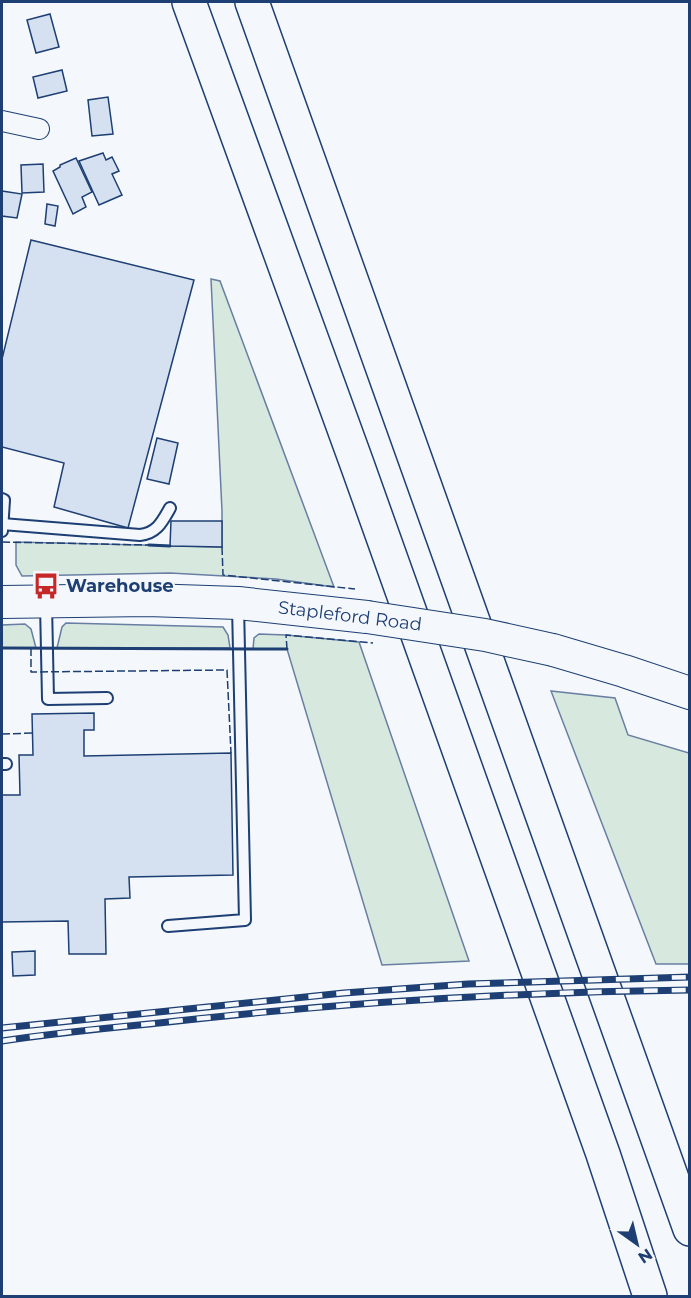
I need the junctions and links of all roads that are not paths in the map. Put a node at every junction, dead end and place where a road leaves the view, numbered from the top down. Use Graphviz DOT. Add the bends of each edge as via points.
graph roads {
  1 [pos="189,2"];
  2 [pos="252,2"];
  3 [pos="2,121"];
  4 [pos="39,129"];
  5 [pos="2,499"];
  6 [pos="170,508"];
  7 [pos="2,524"];
  8 [pos="2,531"];
  9 [pos="46,600"];
  10 [pos="2,602"];
  11 [pos="238,603"];
  12 [pos="690,693"];
  13 [pos="107,698"];
  14 [pos="168,926"];
  15 [pos="690,1229"];
  16 [pos="650,1296"];
  1 -- 16 [label="highway" via="599,1143"];
  2 -- 15 [label="highway"];
  3 -- 4 [label="street"];
  5 -- 7 [label="lane"];
  6 -- 7 [label="lane" via="158,528 140,536"];
  7 -- 8 [label="lane"];
  9 -- 10 [label="main road, Stapleford Road"];
  9 -- 11 [label="main road, Stapleford Road"];
  9 -- 13 [label="lane" via="48,699"];
  11 -- 12 [label="main road, Stapleford Road, bridge" via="367,616 485,635 553,650"];
  11 -- 14 [label="lane" via="245,920"];
}
